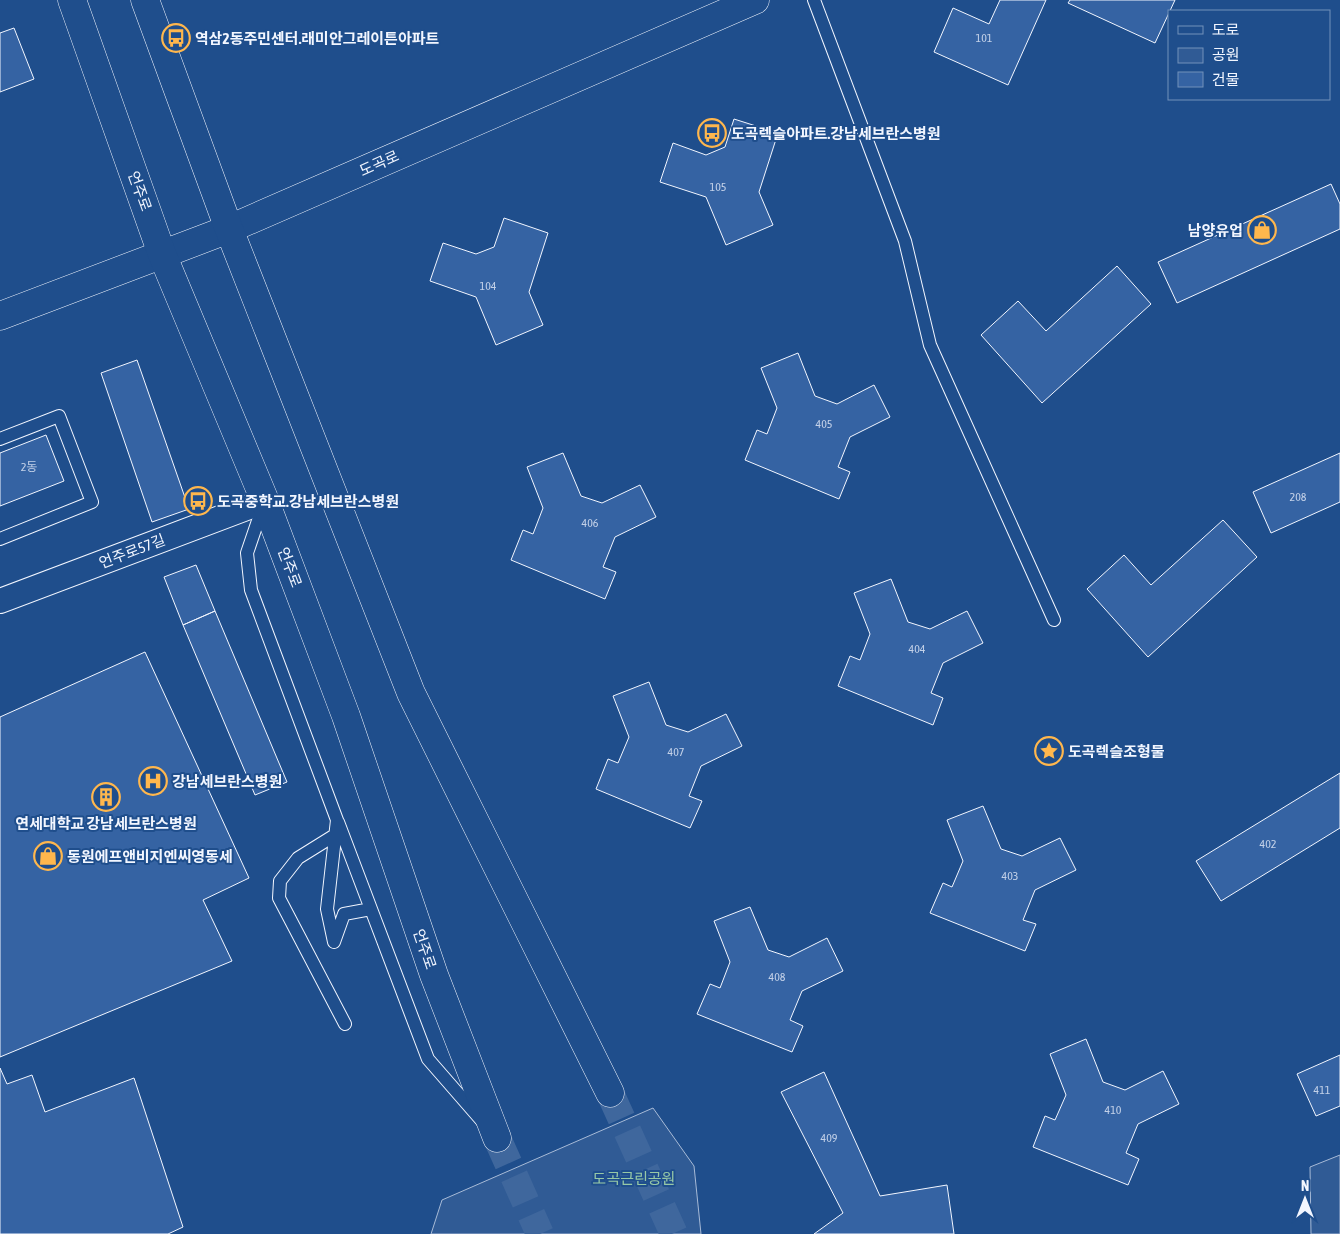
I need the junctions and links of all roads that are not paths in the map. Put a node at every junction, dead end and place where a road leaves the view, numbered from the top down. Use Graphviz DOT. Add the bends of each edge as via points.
graph roads {
  1 [pos="72,0"];
  2 [pos="145,0"];
  3 [pos="755,0"];
  4 [pos="814,0"];
  5 [pos="229,229"];
  6 [pos="162,254"];
  7 [pos="0,316"];
  8 [pos="0,439"];
  9 [pos="265,501"];
  10 [pos="0,539"];
  11 [pos="0,601"];
  12 [pos="1054,620"];
  13 [pos="337,820"];
  14 [pos="335,836"];
  15 [pos="370,908"];
  16 [pos="345,1024"];
  17 [pos="610,1093"];
  18 [pos="497,1138"];
  1 -- 6 [label="main road, 언주로"];
  2 -- 5 [label="main road"];
  3 -- 5 [label="main road, 도곡로"];
  4 -- 12 [label="lane" via="905,241 930,345"];
  5 -- 6 [label="main road, 도곡로"];
  5 -- 17 [label="main road" via="410,693"];
  6 -- 7 [label="main road, 도곡로"];
  6 -- 9 [label="main road, 언주로"];
  8 -- 10 [label="lane" via="59,416 92,502"];
  9 -- 11 [label="street, 언주로57길"];
  9 -- 13 [label="lane" via="247,553 251,590"];
  9 -- 18 [label="main road, 언주로" via="346,716 434,975"];
  13 -- 14 [label="lane"];
  13 -- 15 [label="lane"];
  14 -- 15 [label="lane" via="327,910 334,942 344,914"];
  14 -- 16 [label="lane" via="298,858 280,881 279,898"];
  15 -- 18 [label="lane" via="428,1059"];
}
